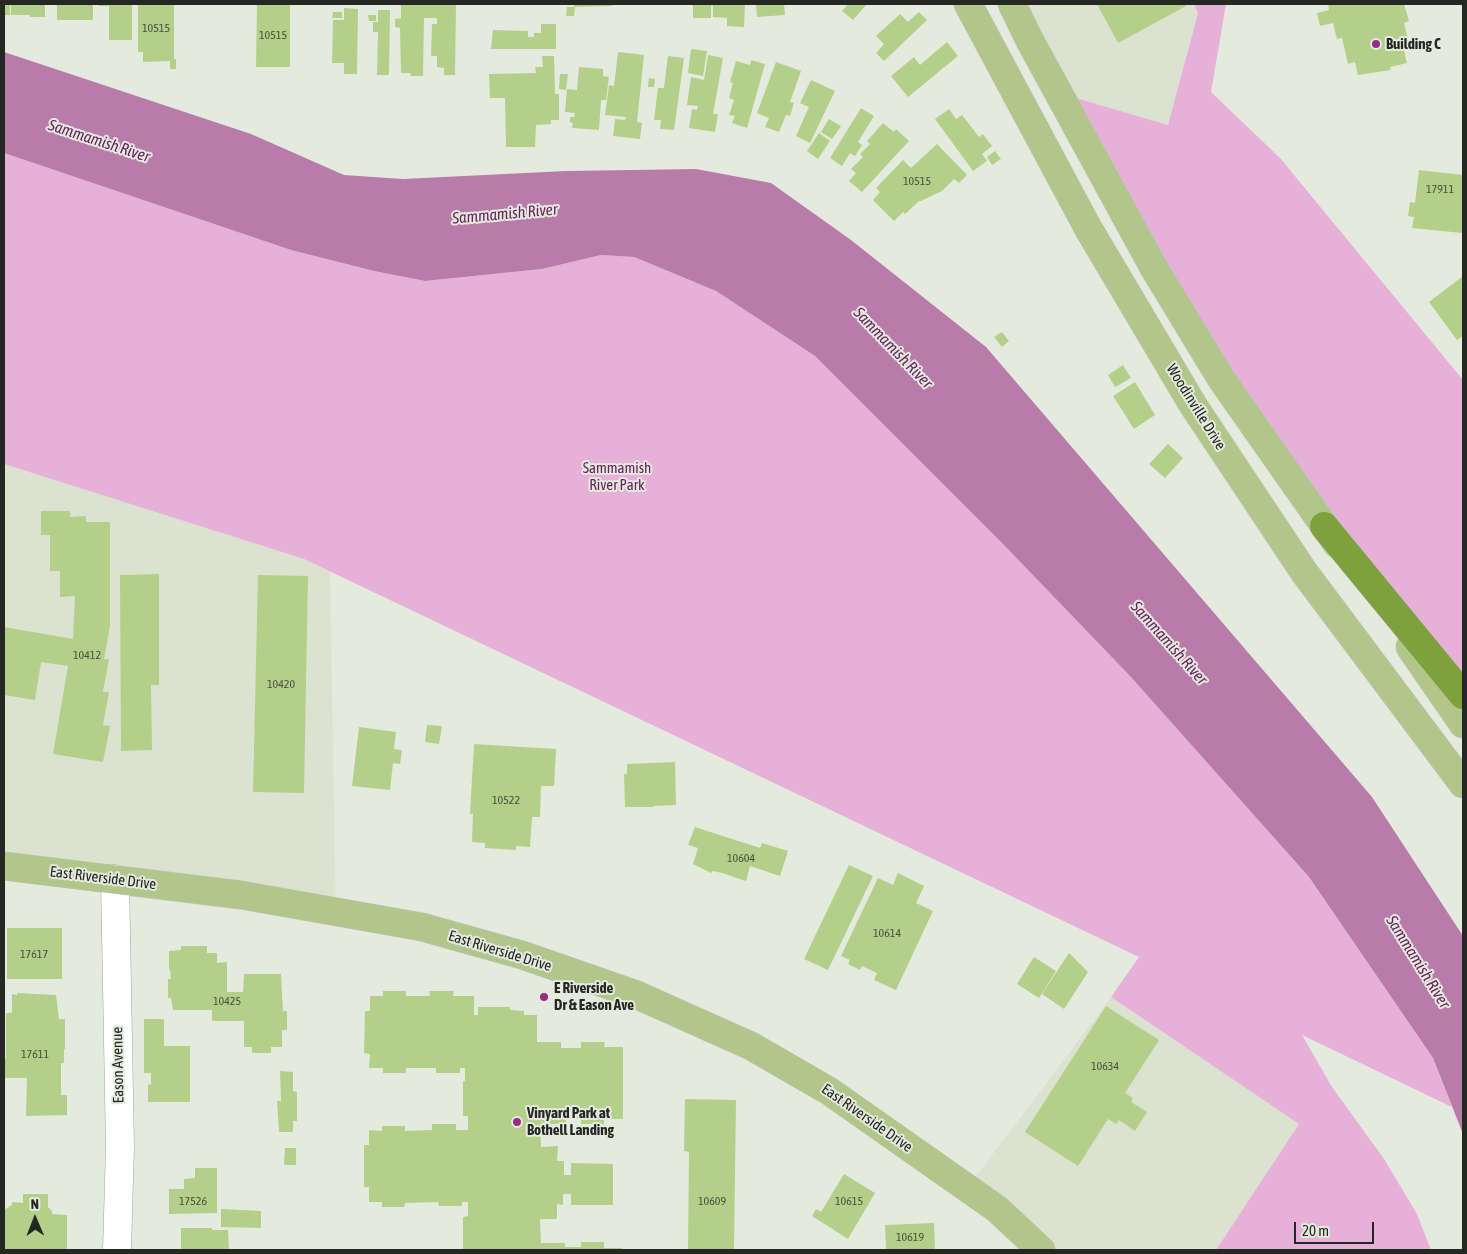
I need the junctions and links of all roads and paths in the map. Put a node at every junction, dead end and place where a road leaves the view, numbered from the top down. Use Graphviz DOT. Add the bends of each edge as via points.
graph roads {
  1 [pos="968,4"];
  2 [pos="1012,4"];
  3 [pos="1324,526"];
  4 [pos="1463,695"];
  5 [pos="1463,724"];
  6 [pos="1463,784"];
  7 [pos="4,866"];
  8 [pos="115,879"];
  9 [pos="117,1250"];
  10 [pos="1041,1250"];
  1 -- 6 [label="main road, Woodinville Drive" via="1088,228 1193,405 1304,572"];
  2 -- 3 [label="main road" via="1154,268 1222,380"];
  3 -- 4 [label="highway"];
  3 -- 5 [label="main road"];
  7 -- 8 [label="main road, East Riverside Drive"];
  8 -- 9 [label="street, Eason Avenue" via="120,1147"];
  8 -- 10 [label="main road, East Riverside Drive" via="241,895 422,927 522,956 637,995 751,1046 829,1090 997,1210"];
}
